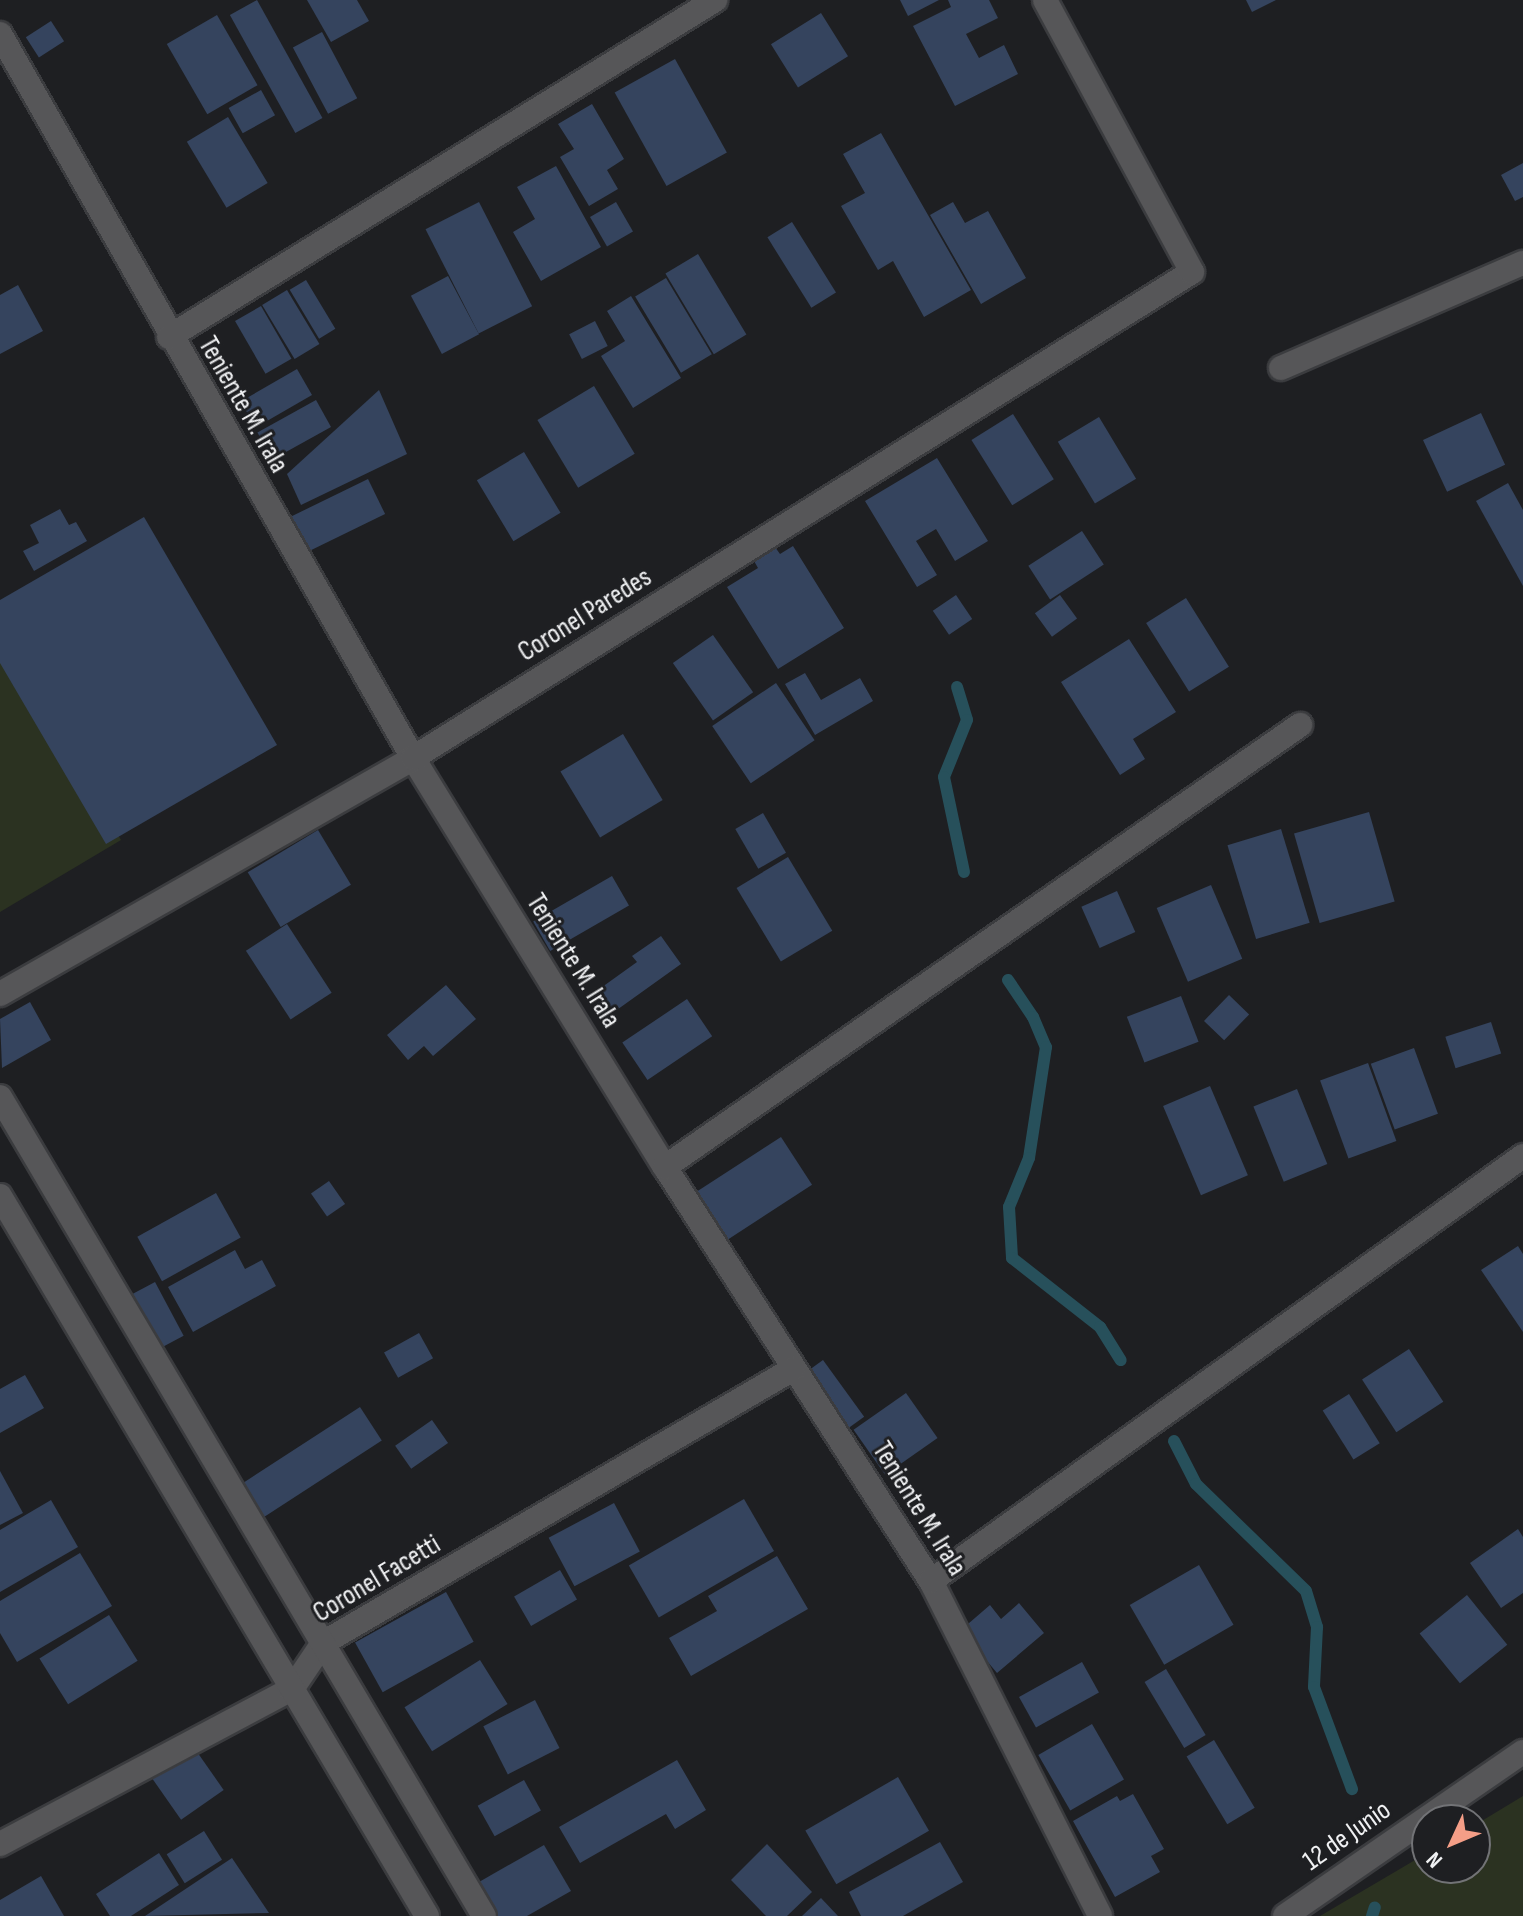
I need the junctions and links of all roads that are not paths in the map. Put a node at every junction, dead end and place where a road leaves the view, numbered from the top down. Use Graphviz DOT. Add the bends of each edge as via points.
graph roads {
  1 [pos="715,0"];
  2 [pos="1045,0"];
  3 [pos="0,34"];
  4 [pos="1523,263"];
  5 [pos="169,337"];
  6 [pos="1281,368"];
  7 [pos="1300,725"];
  8 [pos="413,758"];
  9 [pos="0,994"];
  10 [pos="0,1097"];
  11 [pos="1523,1156"];
  12 [pos="665,1167"];
  13 [pos="0,1196"];
  14 [pos="793,1369"];
  15 [pos="931,1581"];
  16 [pos="323,1643"];
  17 [pos="292,1689"];
  18 [pos="1523,1752"];
  19 [pos="0,1844"];
  20 [pos="427,1916"];
  21 [pos="484,1916"];
  22 [pos="1100,1916"];
  23 [pos="1285,1916"];
  1 -- 5 [label="street"];
  2 -- 8 [label="street, Coronel Paredes" via="1192,272"];
  3 -- 5 [label="street, Teniente M. Irala"];
  4 -- 6 [label="street"];
  5 -- 8 [label="street, Teniente M. Irala"];
  7 -- 12 [label="street"];
  8 -- 9 [label="street, Coronel Paredes"];
  8 -- 12 [label="street, Teniente M. Irala"];
  10 -- 16 [label="street"];
  11 -- 15 [label="street"];
  12 -- 14 [label="street, Teniente M. Irala"];
  13 -- 17 [label="street"];
  14 -- 15 [label="street, Teniente M. Irala"];
  14 -- 16 [label="street, Coronel Facetti"];
  15 -- 22 [label="street, Teniente M. Irala"];
  16 -- 17 [label="street, Coronel Facetti"];
  16 -- 21 [label="street"];
  17 -- 19 [label="street, Coronel Facetti"];
  17 -- 20 [label="street"];
  18 -- 23 [label="street, 12 de Junio"];
}
